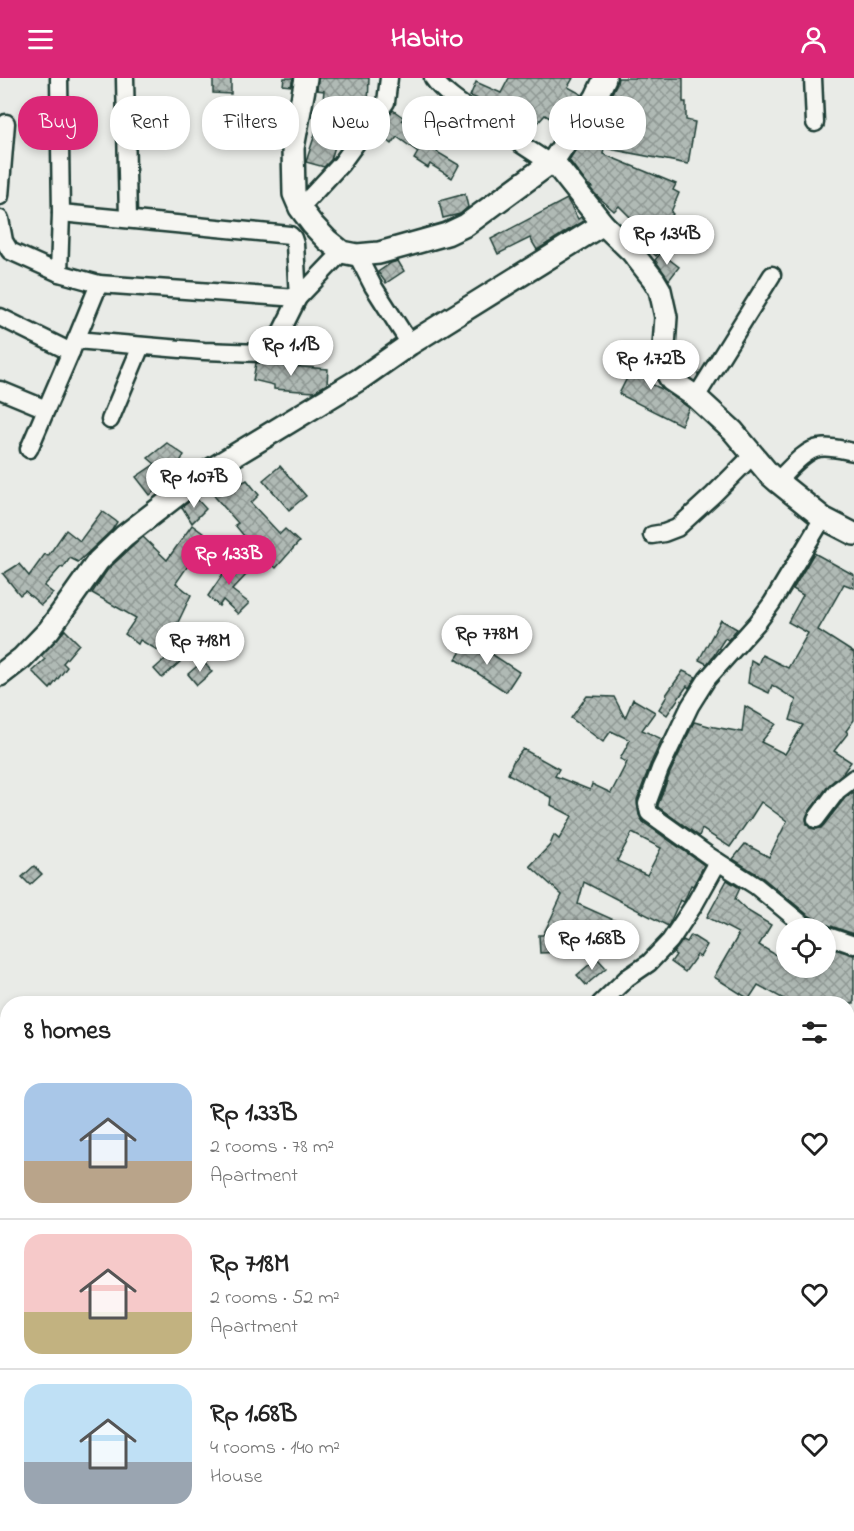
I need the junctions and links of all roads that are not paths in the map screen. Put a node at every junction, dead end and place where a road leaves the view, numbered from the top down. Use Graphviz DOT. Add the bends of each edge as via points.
graph roads {
  1 [pos="59,78"];
  2 [pos="124,78"];
  3 [pos="306,78"];
  4 [pos="389,78"];
  5 [pos="433,78"];
  6 [pos="605,78"];
  7 [pos="813,78"];
  8 [pos="6,123"];
  9 [pos="815,123"];
  10 [pos="551,162"];
  11 [pos="0,196"];
  12 [pos="300,208"];
  13 [pos="61,213"];
  14 [pos="0,219"];
  15 [pos="128,219"];
  16 [pos="603,224"];
  17 [pos="350,254"];
  18 [pos="59,273"];
  19 [pos="772,275"];
  20 [pos="99,284"];
  21 [pos="298,298"];
  22 [pos="0,317"];
  23 [pos="410,344"];
  24 [pos="73,346"];
  25 [pos="141,346"];
  26 [pos="0,390"];
  27 [pos="696,398"];
  28 [pos="46,410"];
  29 [pos="110,420"];
  30 [pos="29,449"];
  31 [pos="854,452"];
  32 [pos="753,455"];
  33 [pos="777,481"];
  34 [pos="824,518"];
  35 [pos="854,534"];
  36 [pos="652,535"];
  37 [pos="0,675"];
  38 [pos="854,778"];
  39 [pos="816,819"];
  40 [pos="718,861"];
  41 [pos="795,918"];
  42 [pos="836,939"];
  43 [pos="854,945"];
  44 [pos="608,996"];
  1 -- 13 [label="street"];
  2 -- 15 [label="street"];
  3 -- 12 [label="street" via="293,148 292,186"];
  4 -- 12 [label="street" via="386,102 341,164"];
  5 -- 10 [label="street" via="469,109"];
  6 -- 10 [label="street"];
  7 -- 9 [label="street"];
  8 -- 11 [label="street"];
  10 -- 16 [label="street"];
  10 -- 17 [label="street" via="466,225 447,234 379,252"];
  12 -- 17 [label="street" via="312,224"];
  13 -- 15 [label="street"];
  13 -- 18 [label="street"];
  14 -- 18 [label="street" via="10,251"];
  15 -- 21 [label="street" via="290,235 295,244"];
  16 -- 23 [label="street"];
  16 -- 27 [label="street" via="633,252 660,290 666,317 664,366 671,380"];
  17 -- 21 [label="street"];
  17 -- 23 [label="street"];
  18 -- 20 [label="street"];
  19 -- 27 [label="street"];
  20 -- 21 [label="street"];
  20 -- 24 [label="street"];
  21 -- 25 [label="street" via="273,348 267,351"];
  22 -- 24 [label="street"];
  23 -- 37 [label="street" via="207,472 123,536 98,561 50,630"];
  24 -- 25 [label="street"];
  24 -- 28 [label="street"];
  25 -- 29 [label="street"];
  26 -- 28 [label="street"];
  27 -- 32 [label="street"];
  28 -- 30 [label="street"];
  31 -- 33 [label="street" via="814,449"];
  32 -- 33 [label="street"];
  32 -- 36 [label="street" via="677,528"];
  33 -- 34 [label="street"];
  34 -- 35 [label="street"];
  34 -- 40 [label="street" via="772,603 707,679 690,706 647,804 649,813"];
  38 -- 39 [label="street" via="837,791"];
  40 -- 41 [label="street"];
  40 -- 44 [label="street" via="670,941"];
  42 -- 43 [label="street"];
}
